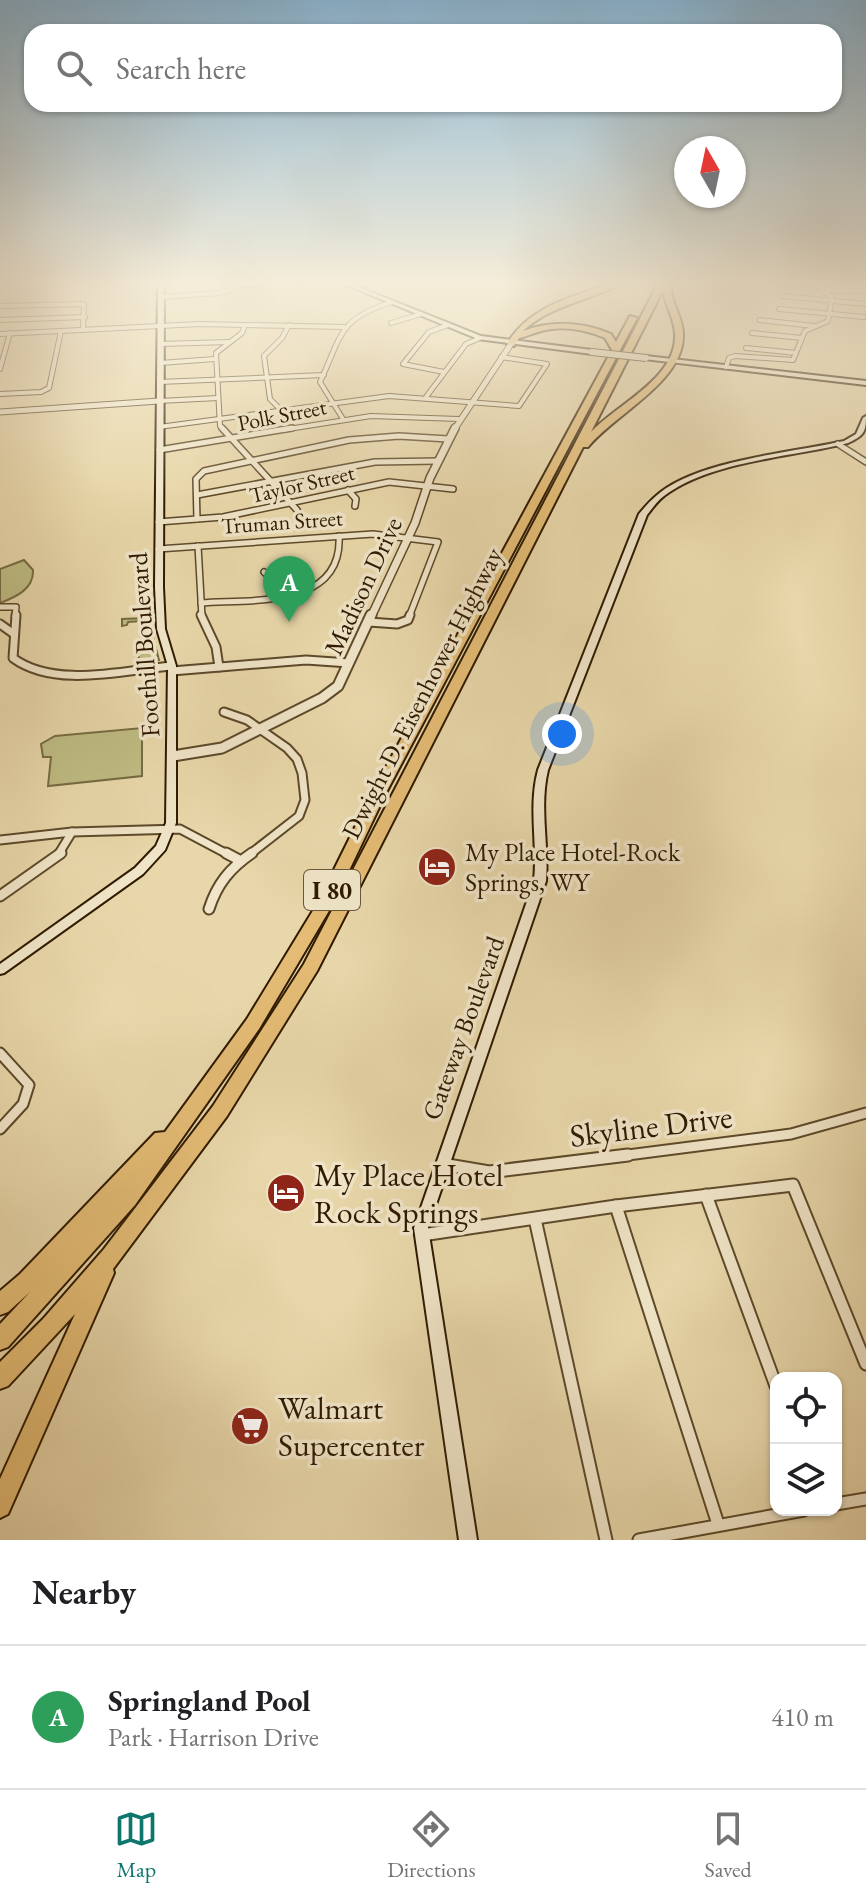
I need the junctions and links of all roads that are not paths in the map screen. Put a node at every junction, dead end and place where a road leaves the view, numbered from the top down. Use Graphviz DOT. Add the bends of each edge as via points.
graph roads {
  1 [pos="57,354"];
  2 [pos="160,354"];
  3 [pos="216,354"];
  4 [pos="265,354"];
  5 [pos="333,354"];
  6 [pos="410,354"];
  7 [pos="458,354"];
  8 [pos="503,354"];
  9 [pos="609,354"];
  10 [pos="614,354"];
  11 [pos="627,354"];
  12 [pos="673,354"];
  13 [pos="795,354"];
  14 [pos="501,357"];
  15 [pos="215,359"];
  16 [pos="670,361"];
  17 [pos="160,363"];
  18 [pos="405,365"];
  19 [pos="397,367"];
  20 [pos="726,367"];
  21 [pos="444,372"];
  22 [pos="324,375"];
  23 [pos="267,376"];
  24 [pos="217,379"];
  25 [pos="865,381"];
  26 [pos="159,382"];
  27 [pos="28,393"];
  28 [pos="0,394"];
  29 [pos="426,397"];
  30 [pos="218,398"];
  31 [pos="159,401"];
  32 [pos="470,401"];
  33 [pos="332,402"];
  34 [pos="24,410"];
  35 [pos="282,411"];
  36 [pos="0,412"];
  37 [pos="219,418"];
  38 [pos="866,418"];
  39 [pos="343,419"];
  40 [pos="459,419"];
  41 [pos="159,427"];
  42 [pos="448,439"];
  43 [pos="233,441"];
  44 [pos="838,444"];
  45 [pos="159,450"];
  46 [pos="251,460"];
  47 [pos="438,461"];
  48 [pos="866,462"];
  49 [pos="270,481"];
  50 [pos="427,484"];
  51 [pos="453,489"];
  52 [pos="348,490"];
  53 [pos="554,492"];
  54 [pos="197,495"];
  55 [pos="291,503"];
  56 [pos="355,506"];
  57 [pos="297,510"];
  58 [pos="197,519"];
  59 [pos="158,522"];
  60 [pos="339,536"];
  61 [pos="409,536"];
  62 [pos="198,546"];
  63 [pos="158,549"];
  64 [pos="264,572"];
  65 [pos="271,598"];
  66 [pos="201,603"];
  67 [pos="0,607"];
  68 [pos="369,622"];
  69 [pos="0,624"];
  70 [pos="14,634"];
  71 [pos="349,663"];
  72 [pos="219,667"];
  73 [pos="172,668"];
  74 [pos="224,712"];
  75 [pos="260,729"];
  76 [pos="173,756"];
  77 [pos="169,829"];
  78 [pos="72,832"];
  79 [pos="0,840"];
  80 [pos="241,861"];
  81 [pos="0,896"];
  82 [pos="209,909"];
  83 [pos="0,970"];
  84 [pos="0,1053"];
  85 [pos="203,1095"];
  86 [pos="866,1113"];
  87 [pos="0,1129"];
  88 [pos="441,1164"];
  89 [pos="706,1195"];
  90 [pos="616,1206"];
  91 [pos="535,1219"];
  92 [pos="420,1236"];
  93 [pos="111,1256"];
  94 [pos="0,1305"];
  95 [pos="0,1340"];
  96 [pos="866,1364"];
  97 [pos="771,1372"];
  98 [pos="0,1378"];
  99 [pos="866,1499"];
  100 [pos="842,1503"];
  101 [pos="0,1506"];
  102 [pos="770,1516"];
  103 [pos="718,1524"];
  104 [pos="468,1540"];
  105 [pos="606,1540"];
  106 [pos="639,1540"];
  1 -- 27 [label="street" via="50,387"];
  2 -- 17 [label="main road, Foothill Boulevard"];
  3 -- 15 [label="street"];
  4 -- 23 [label="street"];
  5 -- 22 [label="street"];
  6 -- 18 [label="street"];
  7 -- 21 [label="street"];
  8 -- 14 [label="street, Madison Drive"];
  9 -- 16 [label="main road, bridge"];
  10 -- 85 [label="highway, Dwight D. Eisenhower Highway / I 80" via="325,904"];
  11 -- 53 [label="highway, Dwight D. Eisenhower Highway / I 80"];
  12 -- 16 [label="highway, I 80"];
  13 -- 20 [label="street" via="790,361 735,356"];
  14 -- 32 [label="street, Madison Drive"];
  14 -- 32 [label="street" via="547,364 519,406"];
  15 -- 17 [label="street"];
  15 -- 24 [label="street"];
  16 -- 20 [label="main road"];
  16 -- 53 [label="highway, I 80" via="643,396 590,437"];
  17 -- 26 [label="main road, Foothill Boulevard"];
  18 -- 19 [label="street"];
  18 -- 21 [label="street"];
  20 -- 25 [label="main road"];
  21 -- 29 [label="street"];
  22 -- 23 [label="street"];
  22 -- 33 [label="street" via="320,384"];
  23 -- 24 [label="street"];
  23 -- 35 [label="street" via="270,399"];
  24 -- 26 [label="street"];
  24 -- 30 [label="street"];
  26 -- 31 [label="main road, Foothill Boulevard"];
  27 -- 28 [label="street"];
  27 -- 34 [label="street"];
  29 -- 32 [label="street"];
  29 -- 33 [label="street" via="382,394"];
  30 -- 31 [label="street"];
  30 -- 37 [label="street"];
  31 -- 34 [label="street"];
  31 -- 41 [label="main road, Foothill Boulevard"];
  32 -- 40 [label="street, Madison Drive"];
  33 -- 35 [label="street"];
  33 -- 39 [label="street"];
  34 -- 36 [label="street"];
  35 -- 37 [label="street"];
  37 -- 41 [label="street"];
  37 -- 43 [label="street"];
  38 -- 44 [label="main road, Gateway Boulevard" via="859,435"];
  39 -- 40 [label="street, Polk Street"];
  39 -- 43 [label="street, Polk Street"];
  40 -- 42 [label="street, Madison Drive"];
  41 -- 45 [label="main road, Foothill Boulevard"];
  42 -- 46 [label="street" via="368,438"];
  42 -- 47 [label="street, Madison Drive"];
  43 -- 45 [label="street, Polk Street"];
  43 -- 46 [label="street"];
  44 -- 48 [label="street"];
  44 -- 88 [label="main road, Gateway Boulevard" via="694,477 661,493 643,514 540,778 540,881"];
  45 -- 59 [label="main road, Foothill Boulevard"];
  46 -- 49 [label="street"];
  46 -- 54 [label="street" via="200,473"];
  47 -- 49 [label="street" via="379,459"];
  47 -- 50 [label="street, Madison Drive"];
  49 -- 54 [label="street"];
  49 -- 55 [label="street"];
  50 -- 51 [label="street, Taylor Street"];
  50 -- 52 [label="street, Taylor Street" via="389,482"];
  50 -- 61 [label="street, Madison Drive"];
  52 -- 55 [label="street, Taylor Street"];
  52 -- 56 [label="street"];
  53 -- 93 [label="highway, Dwight D. Eisenhower Highway / I 80" via="311,967 220,1111"];
  54 -- 58 [label="street"];
  55 -- 57 [label="street"];
  55 -- 58 [label="street, Taylor Street"];
  58 -- 59 [label="street, Taylor Street"];
  59 -- 63 [label="main road, Foothill Boulevard"];
  60 -- 61 [label="street, Truman Street"];
  60 -- 62 [label="street, Truman Street"];
  60 -- 65 [label="street" via="342,550 323,583 299,595"];
  61 -- 68 [label="street, Madison Drive"];
  61 -- 68 [label="street" via="432,539 439,546 408,620"];
  62 -- 63 [label="street, Truman Street"];
  62 -- 66 [label="street"];
  63 -- 73 [label="main road, Foothill Boulevard" via="161,629"];
  64 -- 65 [label="street"];
  65 -- 66 [label="street"];
  66 -- 72 [label="street"];
  67 -- 70 [label="street" via="16,607"];
  68 -- 71 [label="street, Madison Drive"];
  69 -- 70 [label="street"];
  70 -- 73 [label="street" via="17,663 42,673"];
  71 -- 72 [label="street" via="316,660"];
  71 -- 75 [label="street, Madison Drive" via="329,695"];
  72 -- 73 [label="street"];
  73 -- 76 [label="main road, Foothill Boulevard"];
  74 -- 75 [label="street" via="242,716"];
  75 -- 76 [label="street, Madison Drive" via="222,748"];
  75 -- 80 [label="street" via="300,761 305,801 296,819"];
  76 -- 77 [label="main road, Foothill Boulevard"];
  77 -- 78 [label="street"];
  77 -- 80 [label="street" via="188,831"];
  77 -- 83 [label="main road, Foothill Boulevard" via="139,871"];
  78 -- 79 [label="street"];
  78 -- 81 [label="street" via="61,853"];
  80 -- 82 [label="street" via="216,885"];
  84 -- 87 [label="street" via="29,1085 29,1094"];
  85 -- 94 [label="highway"];
  85 -- 95 [label="highway, Dwight D. Eisenhower Highway / I 80" via="128,1199"];
  86 -- 88 [label="street, Skyline Drive" via="791,1134 527,1168 489,1172"];
  88 -- 92 [label="main road, Gateway Boulevard"];
  89 -- 90 [label="street"];
  89 -- 96 [label="street" via="793,1185"];
  89 -- 97 [label="street"];
  90 -- 91 [label="street"];
  90 -- 103 [label="street"];
  91 -- 92 [label="street"];
  91 -- 105 [label="street"];
  92 -- 104 [label="main road, Gateway Boulevard"];
  93 -- 98 [label="highway, Dwight D. Eisenhower Highway / I 80"];
  93 -- 101 [label="highway"];
  99 -- 100 [label="street"];
  102 -- 103 [label="street"];
  103 -- 106 [label="street"];
}
